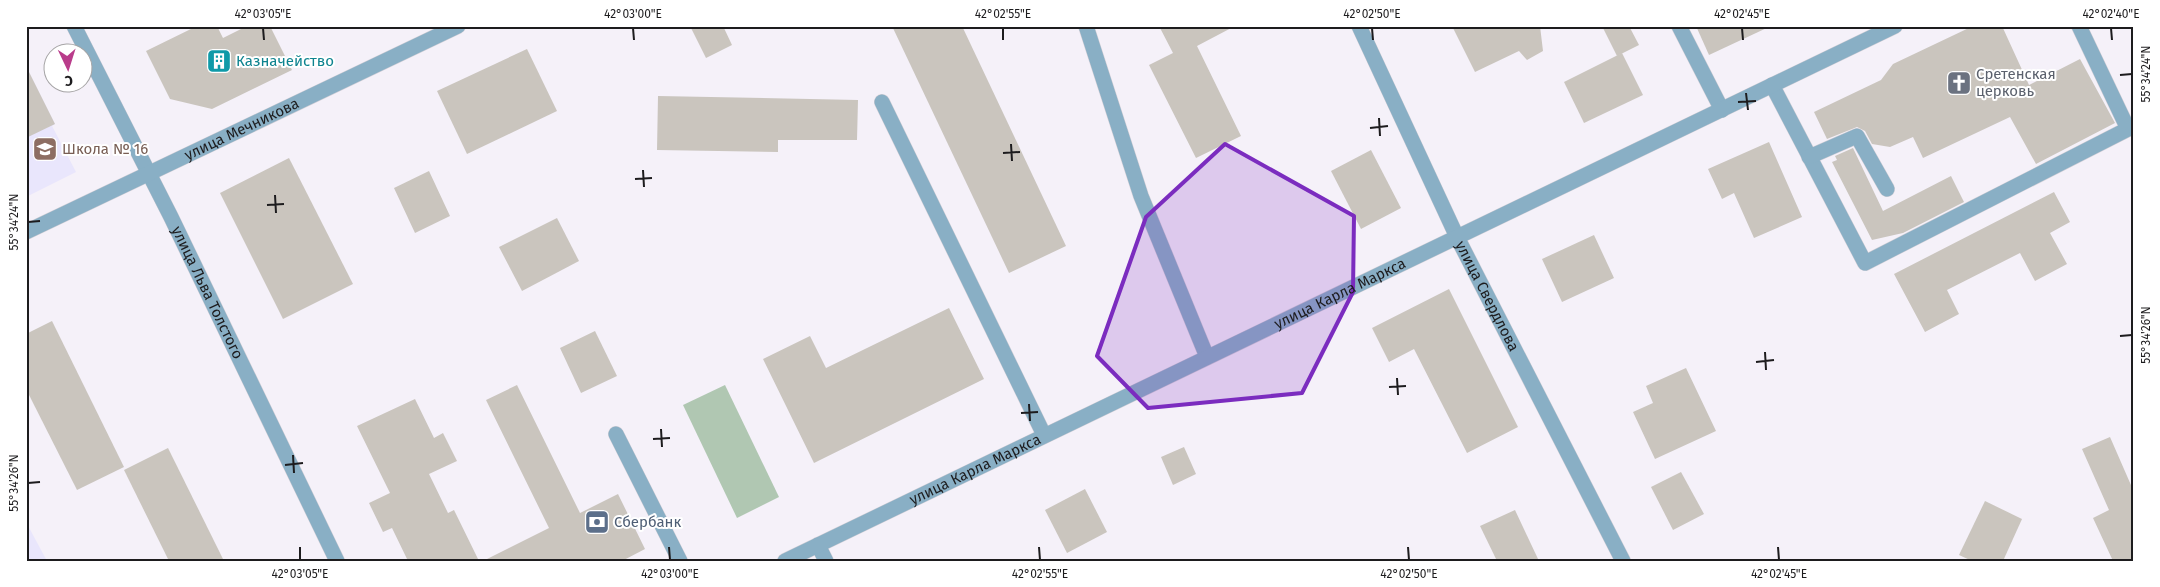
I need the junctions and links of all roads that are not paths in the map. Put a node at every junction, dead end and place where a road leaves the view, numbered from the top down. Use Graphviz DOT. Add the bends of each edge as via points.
graph roads {
  1 [pos="74,26"];
  2 [pos="458,26"];
  3 [pos="1086,26"];
  4 [pos="1359,26"];
  5 [pos="1679,26"];
  6 [pos="2078,26"];
  7 [pos="1892,27"];
  8 [pos="1772,85"];
  9 [pos="882,102"];
  10 [pos="1722,110"];
  11 [pos="1810,157"];
  12 [pos="149,173"];
  13 [pos="1886,189"];
  14 [pos="26,232"];
  15 [pos="1457,236"];
  16 [pos="1207,357"];
  17 [pos="616,434"];
  18 [pos="1044,435"];
  19 [pos="818,545"];
  20 [pos="337,561"];
  21 [pos="680,561"];
  22 [pos="785,561"];
  23 [pos="826,561"];
  24 [pos="1623,561"];
  1 -- 12 [label="street, улица Льва Толстого"];
  2 -- 12 [label="street, улица Мечникова"];
  3 -- 16 [label="street" via="1141,196"];
  4 -- 15 [label="street, улица Свердлова"];
  5 -- 10 [label="street"];
  6 -- 11 [label="street" via="2128,128 1865,263"];
  7 -- 8 [label="street, улица Карла Маркса"];
  8 -- 10 [label="street, улица Карла Маркса"];
  8 -- 11 [label="street"];
  9 -- 18 [label="street"];
  10 -- 15 [label="street, улица Карла Маркса"];
  11 -- 13 [label="street" via="1857,136"];
  12 -- 14 [label="street, улица Мечникова"];
  12 -- 20 [label="street, улица Льва Толстого"];
  15 -- 16 [label="street, улица Карла Маркса"];
  15 -- 24 [label="street, улица Свердлова"];
  16 -- 18 [label="street, улица Карла Маркса"];
  17 -- 21 [label="street"];
  18 -- 19 [label="street, улица Карла Маркса"];
  19 -- 22 [label="street, улица Карла Маркса"];
  19 -- 23 [label="street"];
}
